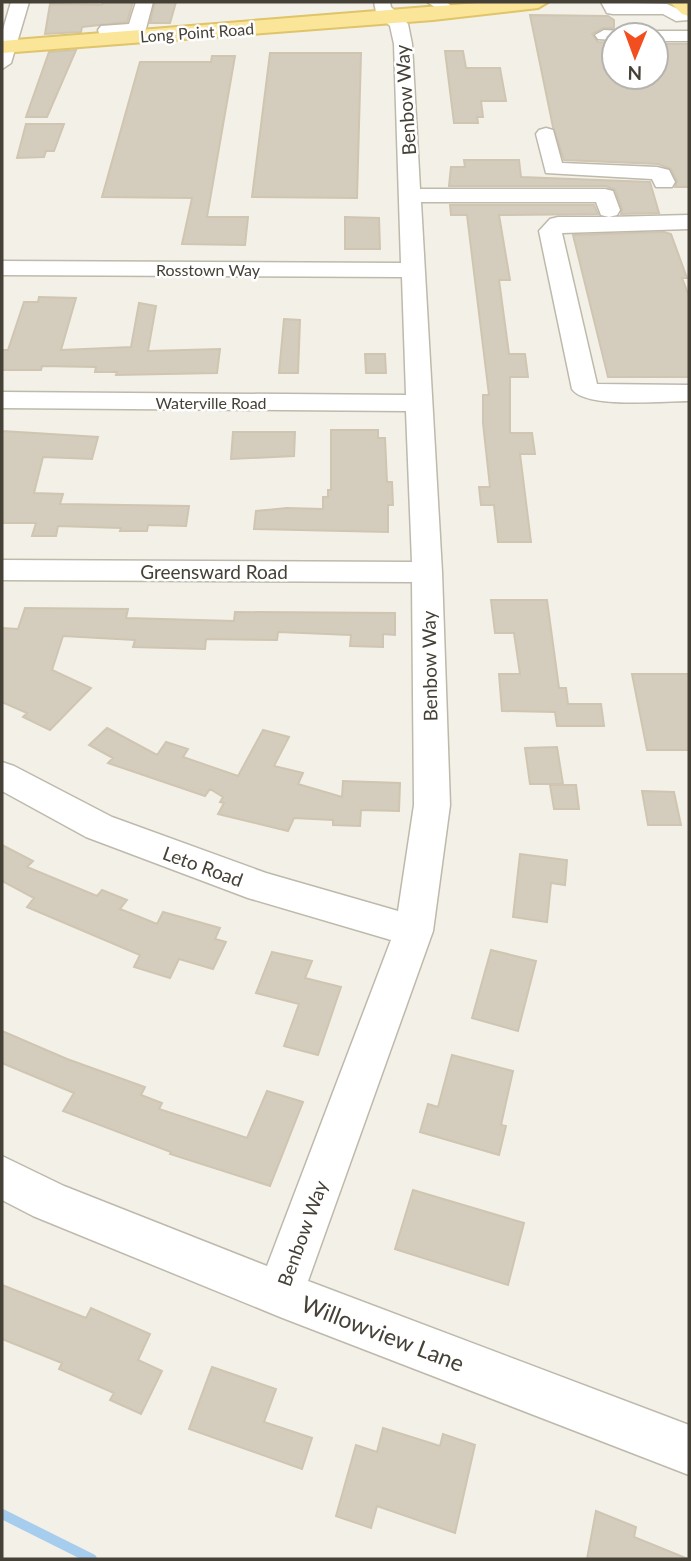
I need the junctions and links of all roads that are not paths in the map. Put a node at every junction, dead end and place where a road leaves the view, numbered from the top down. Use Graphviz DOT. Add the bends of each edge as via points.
graph roads {
  1 [pos="20,2"];
  2 [pos="144,2"];
  3 [pos="473,2"];
  4 [pos="538,2"];
  5 [pos="610,2"];
  6 [pos="439,4"];
  7 [pos="654,6"];
  8 [pos="386,9"];
  9 [pos="136,32"];
  10 [pos="670,36"];
  11 [pos="689,36"];
  12 [pos="4,52"];
  13 [pos="546,134"];
  14 [pos="418,181"];
  15 [pos="664,182"];
  16 [pos="605,195"];
  17 [pos="685,213"];
  18 [pos="2,268"];
  19 [pos="414,270"];
  20 [pos="689,393"];
  21 [pos="2,400"];
  22 [pos="420,403"];
  23 [pos="2,570"];
  24 [pos="427,572"];
  25 [pos="2,775"];
  26 [pos="414,931"];
  27 [pos="2,1177"];
  28 [pos="279,1294"];
  29 [pos="689,1450"];
  1 -- 12 [label="street"];
  2 -- 9 [label="street"];
  3 -- 6 [label="main road, Long Point Road"];
  4 -- 8 [label="main road, Long Point Road"];
  5 -- 7 [label="street" via="613,9"];
  6 -- 8 [label="main road, Long Point Road"];
  8 -- 9 [label="main road, Long Point Road"];
  8 -- 14 [label="street, Benbow Way" via="399,24 403,44"];
  9 -- 12 [label="main road, Long Point Road"];
  10 -- 11 [label="street"];
  13 -- 15 [label="street" via="554,169 657,173"];
  14 -- 16 [label="street"];
  14 -- 19 [label="street, Benbow Way"];
  17 -- 20 [label="street" via="558,224 550,231 585,389 596,393"];
  18 -- 19 [label="street, Rosstown Way"];
  19 -- 22 [label="street, Benbow Way"];
  21 -- 22 [label="street, Waterville Road"];
  22 -- 24 [label="street, Benbow Way"];
  23 -- 24 [label="street, Greensward Road"];
  24 -- 26 [label="street, Benbow Way" via="432,804"];
  25 -- 26 [label="street, Leto Road" via="99,827 261,887"];
  26 -- 28 [label="street, Benbow Way"];
  27 -- 28 [label="street, Willowview Lane" via="49,1201"];
  28 -- 29 [label="street, Willowview Lane"];
}
